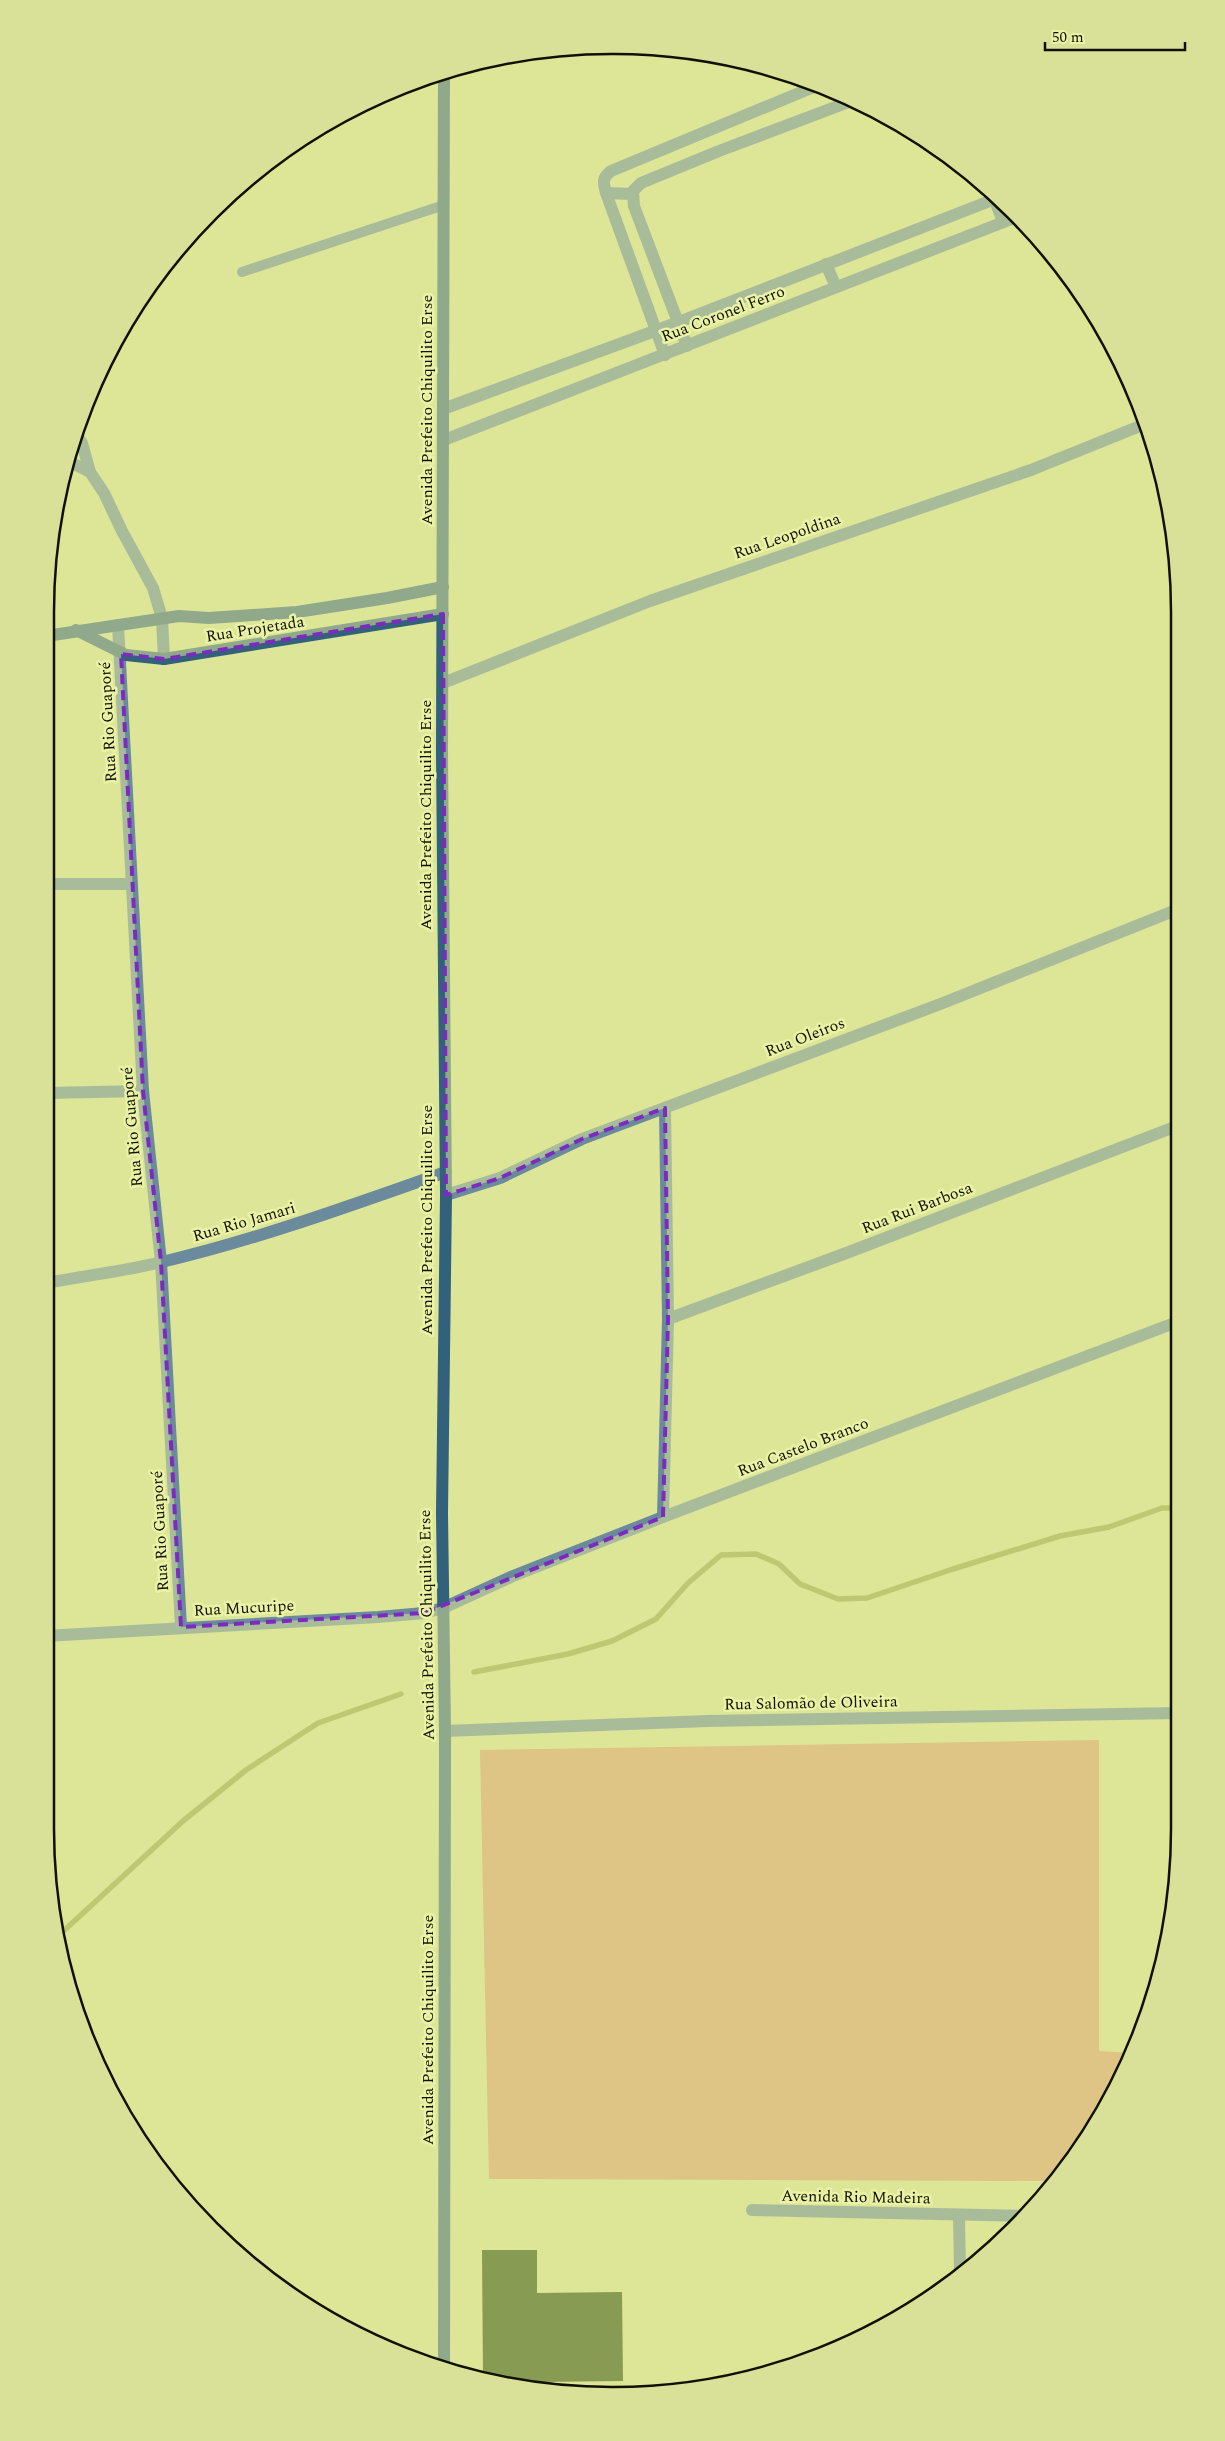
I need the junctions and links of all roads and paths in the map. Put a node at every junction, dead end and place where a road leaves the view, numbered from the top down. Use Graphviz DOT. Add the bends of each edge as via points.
graph roads {
  1 [pos="444,80"];
  2 [pos="808,89"];
  3 [pos="844,104"];
  4 [pos="606,193"];
  5 [pos="632,194"];
  6 [pos="990,200"];
  7 [pos="444,205"];
  8 [pos="1008,220"];
  9 [pos="826,264"];
  10 [pos="242,272"];
  11 [pos="836,288"];
  12 [pos="679,322"];
  13 [pos="655,330"];
  14 [pos="687,346"];
  15 [pos="665,355"];
  16 [pos="444,409"];
  17 [pos="1139,426"];
  18 [pos="444,440"];
  19 [pos="81,441"];
  20 [pos="74,465"];
  21 [pos="90,472"];
  22 [pos="442,587"];
  23 [pos="443,614"];
  24 [pos="162,618"];
  25 [pos="118,625"];
  26 [pos="76,630"];
  27 [pos="54,634"];
  28 [pos="121,654"];
  29 [pos="164,659"];
  30 [pos="442,683"];
  31 [pos="54,884"];
  32 [pos="131,884"];
  33 [pos="1171,912"];
  34 [pos="143,1091"];
  35 [pos="54,1093"];
  36 [pos="665,1108"];
  37 [pos="1171,1128"];
  38 [pos="446,1172"];
  39 [pos="446,1195"];
  40 [pos="161,1262"];
  41 [pos="54,1282"];
  42 [pos="668,1319"];
  43 [pos="1171,1324"];
  44 [pos="662,1517"];
  45 [pos="443,1608"];
  46 [pos="181,1627"];
  47 [pos="54,1635"];
  48 [pos="1171,1713"];
  49 [pos="445,1731"];
  50 [pos="752,2210"];
  51 [pos="959,2216"];
  52 [pos="1015,2216"];
  53 [pos="960,2266"];
  54 [pos="444,2361"];
  1 -- 7 [label="street, Avenida Prefeito Chiquilito Erse"];
  2 -- 4 [label="street" via="612,171 605,176 603,183"];
  3 -- 5 [label="street" via="642,183"];
  4 -- 5 [label="street"];
  4 -- 13 [label="street"];
  5 -- 12 [label="street"];
  6 -- 9 [label="street, Rua Coronel Ferro"];
  7 -- 10 [label="lane"];
  7 -- 16 [label="street, Avenida Prefeito Chiquilito Erse"];
  8 -- 11 [label="street, Rua Coronel Ferro"];
  9 -- 11 [label="street"];
  9 -- 12 [label="street, Rua Coronel Ferro"];
  11 -- 14 [label="street, Rua Coronel Ferro"];
  12 -- 13 [label="street, Rua Coronel Ferro"];
  12 -- 14 [label="street"];
  13 -- 15 [label="street"];
  13 -- 16 [label="street, Rua Coronel Ferro"];
  14 -- 15 [label="street, Rua Coronel Ferro"];
  15 -- 18 [label="street, Rua Coronel Ferro"];
  16 -- 18 [label="street, Avenida Prefeito Chiquilito Erse"];
  17 -- 30 [label="street, Rua Leopoldina" via="1031,470 650,601"];
  18 -- 22 [label="street, Avenida Prefeito Chiquilito Erse"];
  19 -- 21 [label="street"];
  20 -- 21 [label="street"];
  21 -- 24 [label="street" via="153,588"];
  22 -- 23 [label="street, Avenida Prefeito Chiquilito Erse"];
  22 -- 24 [label="street, Rua Projetada" via="297,612"];
  23 -- 29 [label="street, Rua Projetada"];
  23 -- 30 [label="street, Avenida Prefeito Chiquilito Erse"];
  24 -- 25 [label="street, Rua Projetada"];
  24 -- 29 [label="street"];
  25 -- 26 [label="street, Rua Projetada"];
  25 -- 28 [label="street, Rua Rio Guaporé"];
  26 -- 27 [label="street, Rua Projetada"];
  26 -- 28 [label="street, Rua Projetada"];
  28 -- 29 [label="street, Rua Projetada"];
  28 -- 32 [label="street, Rua Rio Guaporé"];
  30 -- 38 [label="street, Avenida Prefeito Chiquilito Erse"];
  31 -- 32 [label="street"];
  32 -- 34 [label="street, Rua Rio Guaporé"];
  33 -- 36 [label="street, Rua Oleiros" via="943,1003"];
  34 -- 35 [label="street"];
  34 -- 40 [label="street, Rua Rio Guaporé"];
  36 -- 39 [label="street, Rua Oleiros" via="582,1139 500,1178"];
  36 -- 42 [label="street"];
  37 -- 42 [label="street, Rua Rui Barbosa"];
  38 -- 39 [label="street, Avenida Prefeito Chiquilito Erse"];
  38 -- 40 [label="street, Rua Rio Jamari" via="295,1225"];
  39 -- 45 [label="street, Avenida Prefeito Chiquilito Erse"];
  40 -- 41 [label="street, Rua Rio Jamari"];
  40 -- 46 [label="street, Rua Rio Guaporé"];
  42 -- 44 [label="street"];
  43 -- 44 [label="street, Rua Castelo Branco"];
  44 -- 45 [label="street, Rua Castelo Branco" via="513,1576"];
  45 -- 46 [label="street, Rua Mucuripe" via="378,1617"];
  45 -- 49 [label="street, Avenida Prefeito Chiquilito Erse"];
  46 -- 47 [label="street, Rua Mucuripe"];
  48 -- 49 [label="street, Rua Salomão de Oliveira" via="727,1721"];
  49 -- 54 [label="street, Avenida Prefeito Chiquilito Erse"];
  50 -- 51 [label="street, Avenida Rio Madeira"];
  51 -- 52 [label="street, Avenida Rio Madeira"];
  51 -- 53 [label="street"];
}
